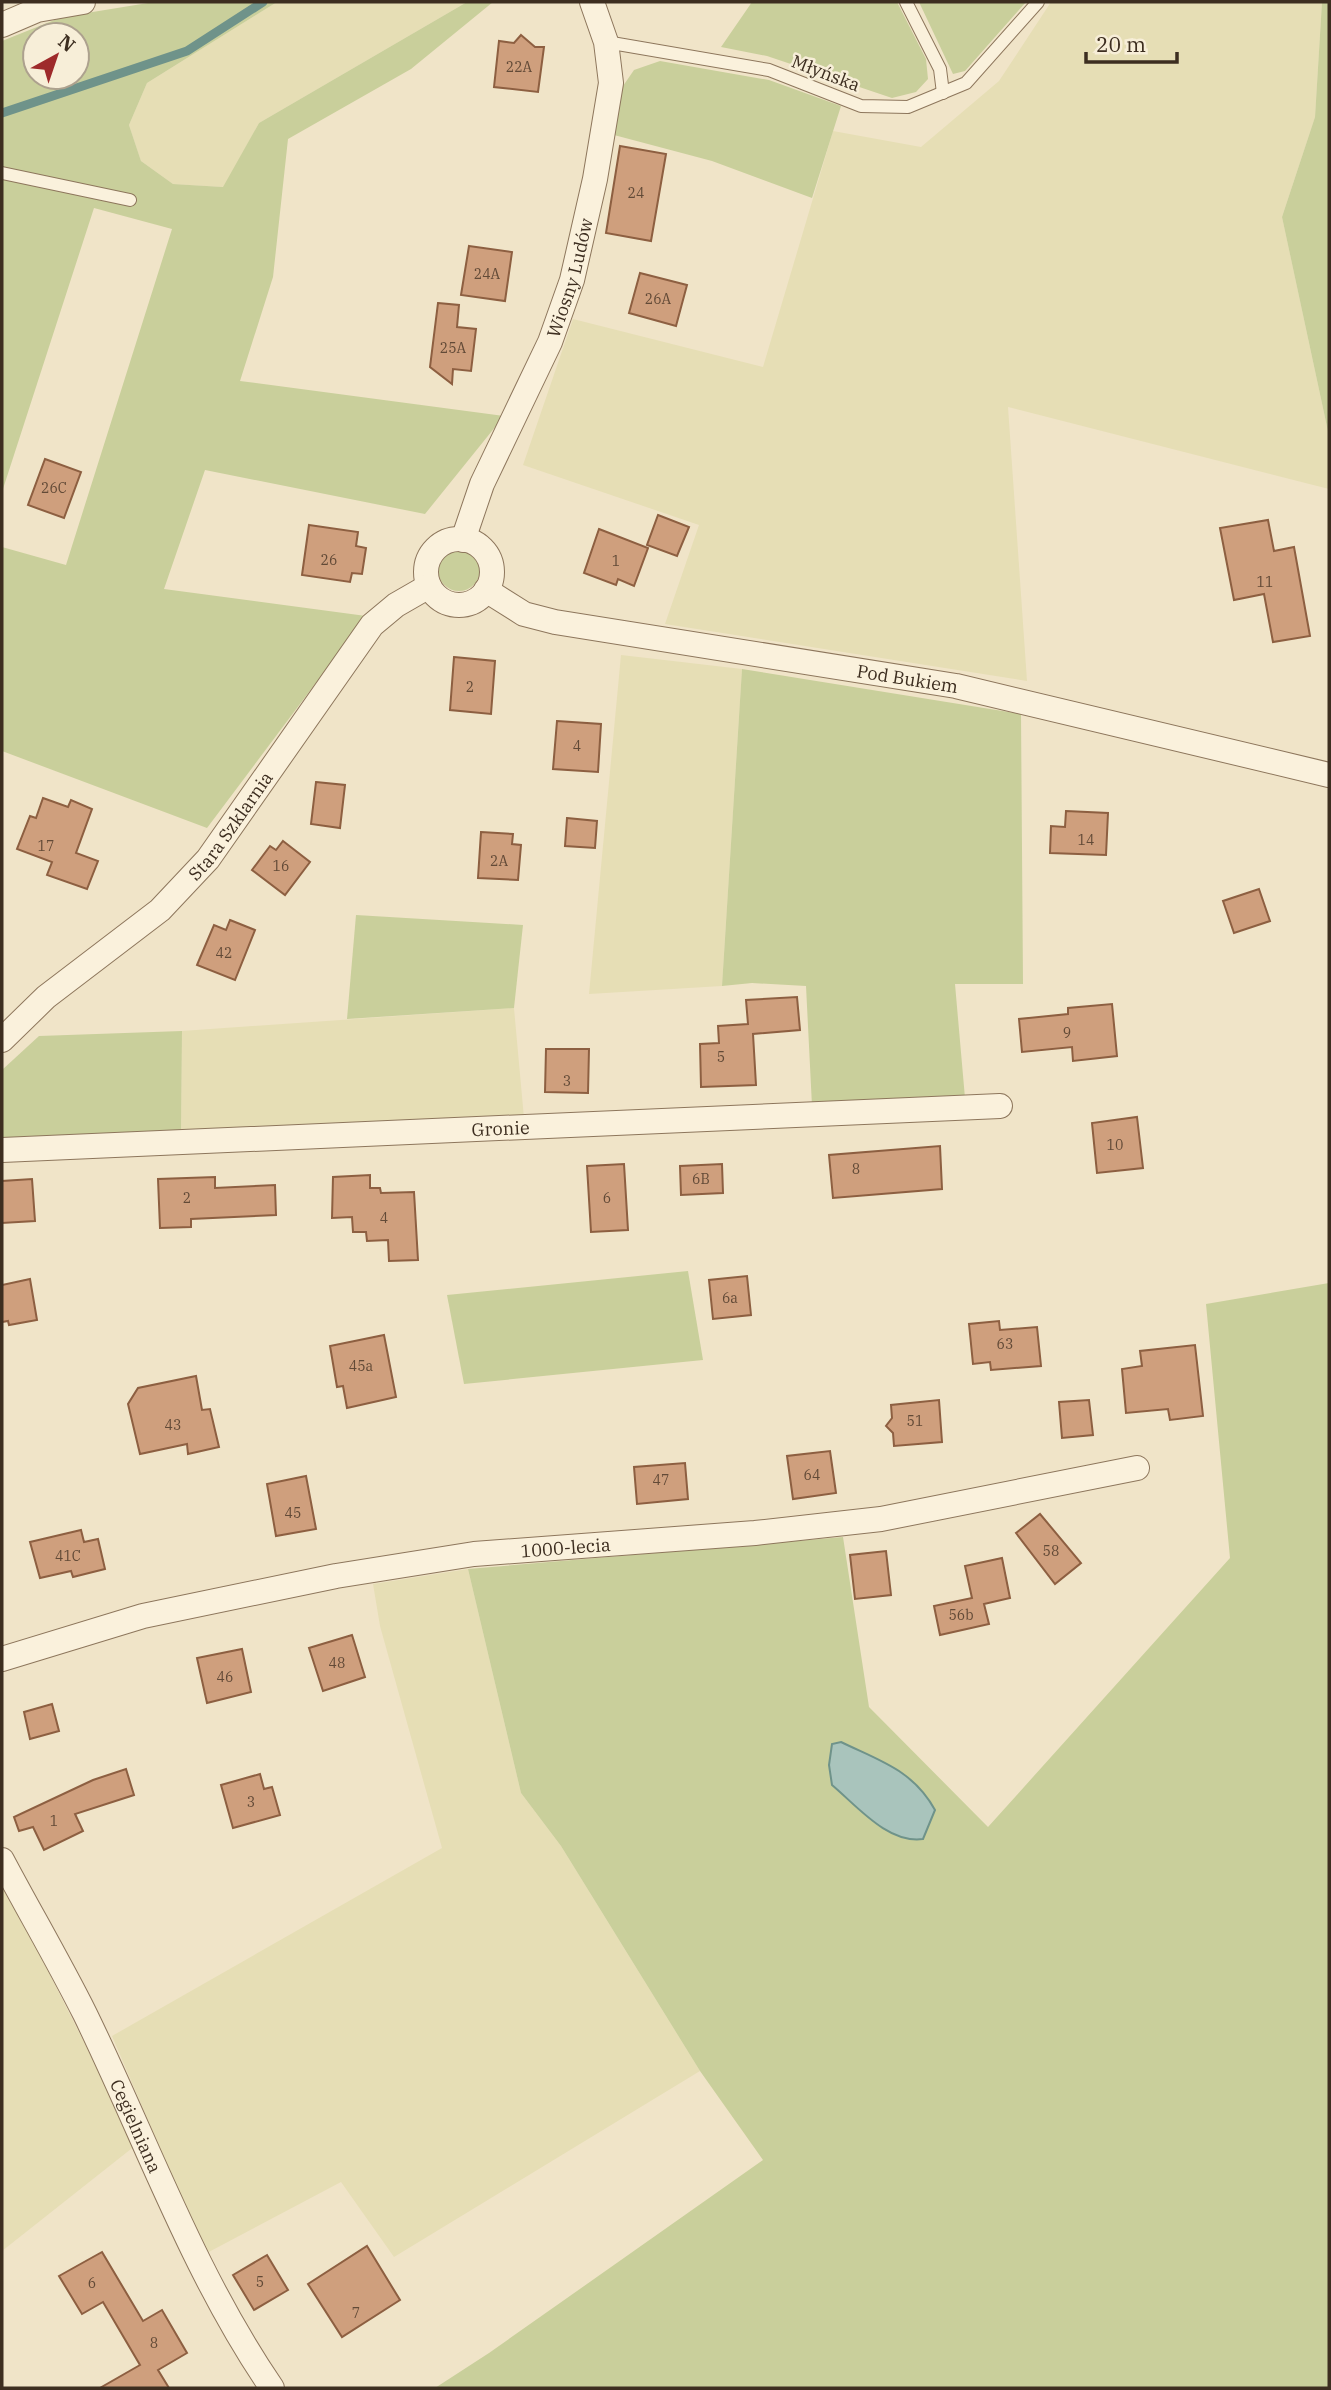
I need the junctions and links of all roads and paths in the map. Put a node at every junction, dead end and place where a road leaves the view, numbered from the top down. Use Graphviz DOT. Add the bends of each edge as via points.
graph roads {
  1 [pos="83,2"];
  2 [pos="592,2"];
  3 [pos="906,2"];
  4 [pos="1038,2"];
  5 [pos="2,25"];
  6 [pos="606,42"];
  7 [pos="943,93"];
  8 [pos="2,173"];
  9 [pos="130,200"];
  10 [pos="463,540"];
  11 [pos="429,586"];
  12 [pos="486,590"];
  13 [pos="1329,775"];
  14 [pos="2,1040"];
  15 [pos="1000,1107"];
  16 [pos="2,1150"];
  17 [pos="1137,1468"];
  18 [pos="2,1659"];
  19 [pos="2,1860"];
  20 [pos="272,2388"];
  1 -- 5 [label="street" via="37,10"];
  2 -- 6 [label="street, Wiosny Ludów"];
  3 -- 7 [label="lane" via="940,69"];
  4 -- 7 [label="lane, Młyńska" via="966,83"];
  6 -- 7 [label="lane, Młyńska" via="769,70 860,106 908,107"];
  6 -- 10 [label="street, Wiosny Ludów" via="611,83 572,280 550,342 482,484"];
  8 -- 9 [label="lane"];
  10 -- 11 [label="street" via="443,543 430,557 426,566"];
  10 -- 12 [label="street" via="489,559 492,569"];
  11 -- 12 [label="street" via="442,601 461,605"];
  11 -- 14 [label="street, Stara Szklarnia" via="372,625 200,867 160,910 46,998"];
  12 -- 13 [label="street, Pod Bukiem" via="524,614 555,622 956,686"];
  15 -- 16 [label="street, Gronie"];
  17 -- 18 [label="street, 1000-lecia" via="881,1519 474,1554 336,1576 143,1616"];
  19 -- 20 [label="street, Cegielniana" via="85,2014 181,2224 243,2345"];
}
